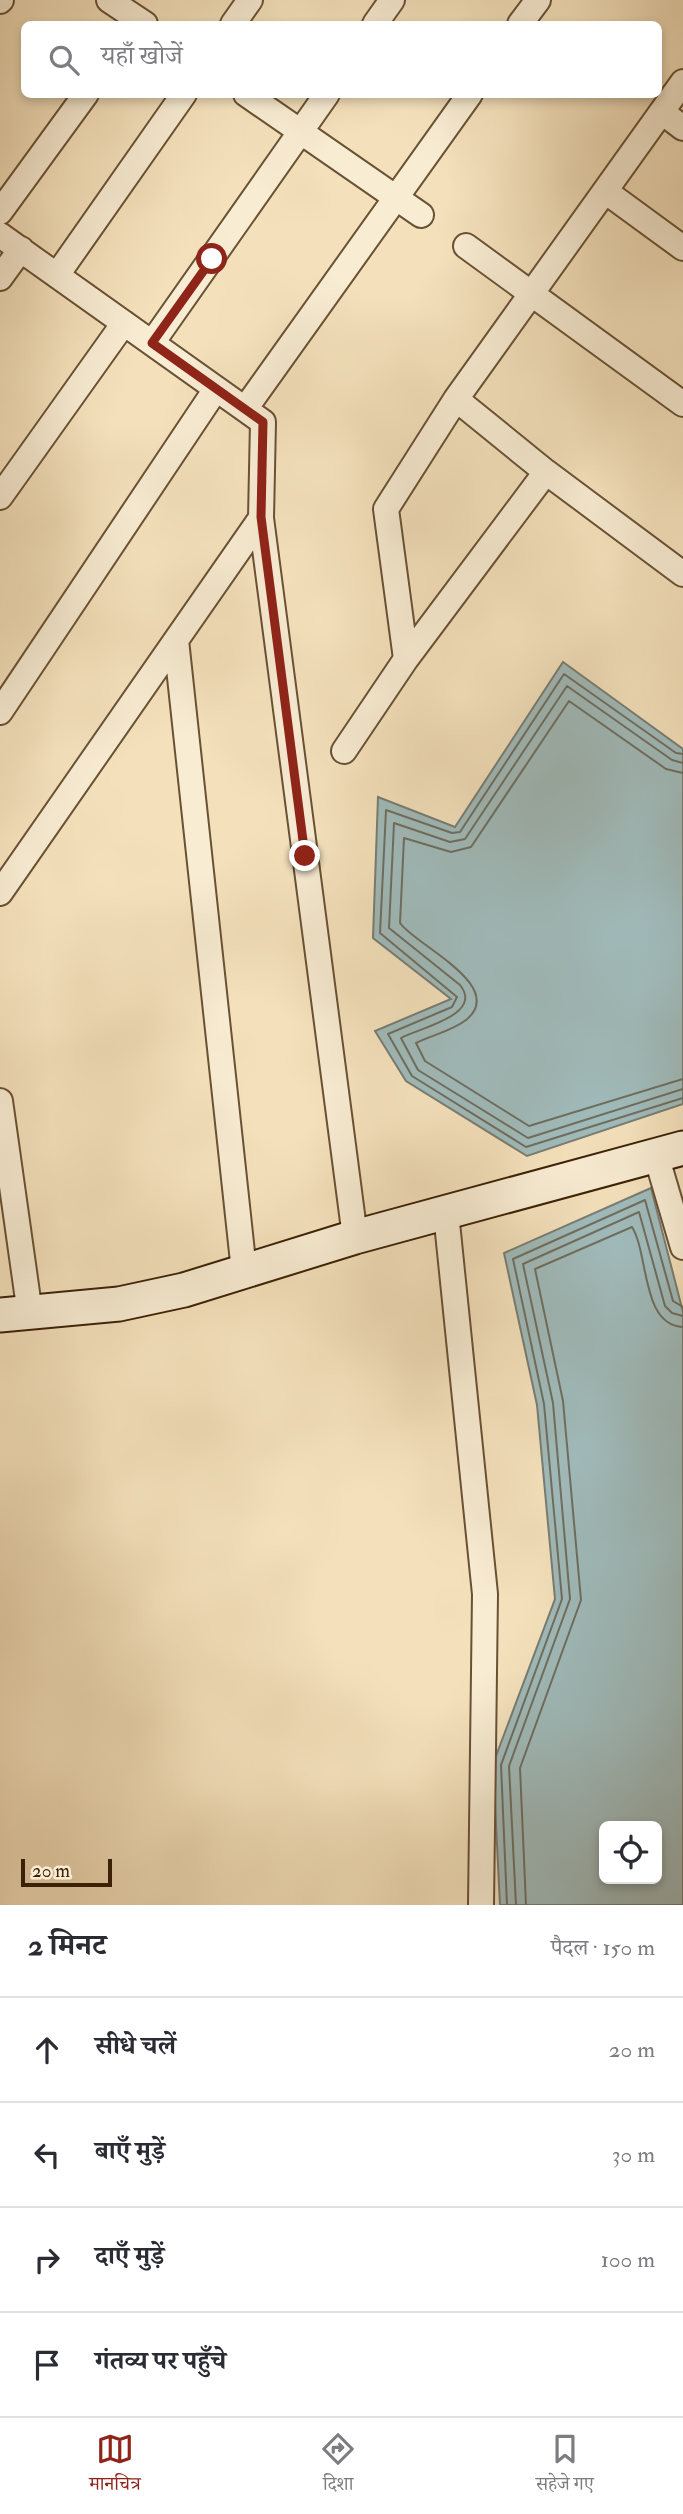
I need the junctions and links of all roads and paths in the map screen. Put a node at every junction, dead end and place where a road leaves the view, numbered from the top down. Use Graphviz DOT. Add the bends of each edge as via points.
graph roads {
  1 [pos="109,0"];
  2 [pos="250,0"];
  3 [pos="392,0"];
  4 [pos="538,0"];
  5 [pos="138,21"];
  6 [pos="235,21"];
  7 [pos="377,21"];
  8 [pos="522,21"];
  9 [pos="683,82"];
  10 [pos="83,98"];
  11 [pos="181,98"];
  12 [pos="252,98"];
  13 [pos="324,98"];
  14 [pos="467,98"];
  15 [pos="662,112"];
  16 [pos="683,128"];
  17 [pos="302,132"];
  18 [pos="605,191"];
  19 [pos="397,198"];
  20 [pos="0,212"];
  21 [pos="421,215"];
  22 [pos="0,235"];
  23 [pos="466,246"];
  24 [pos="683,248"];
  25 [pos="21,250"];
  26 [pos="57,275"];
  27 [pos="0,278"];
  28 [pos="533,292"];
  29 [pos="124,323"];
  30 [pos="152,343"];
  31 [pos="216,389"];
  32 [pos="456,399"];
  33 [pos="683,404"];
  34 [pos="245,409"];
  35 [pos="546,472"];
  36 [pos="0,497"];
  37 [pos="261,517"];
  38 [pos="683,574"];
  39 [pos="176,640"];
  40 [pos="406,659"];
  41 [pos="0,712"];
  42 [pos="344,751"];
  43 [pos="0,893"];
  44 [pos="0,1101"];
  45 [pos="669,1152"];
  46 [pos="446,1213"];
  47 [pos="355,1237"];
  48 [pos="683,1247"];
  49 [pos="244,1272"];
  50 [pos="15,1315"];
  51 [pos="481,1905"];
  1 -- 5 [label="street"];
  2 -- 6 [label="street"];
  3 -- 7 [label="street"];
  4 -- 8 [label="street"];
  9 -- 15 [label="street"];
  10 -- 20 [label="street"];
  11 -- 26 [label="street"];
  12 -- 17 [label="street"];
  13 -- 17 [label="street"];
  14 -- 19 [label="street"];
  15 -- 16 [label="street"];
  15 -- 18 [label="street"];
  17 -- 19 [label="street"];
  17 -- 30 [label="street"];
  18 -- 24 [label="street"];
  18 -- 28 [label="street"];
  19 -- 21 [label="street"];
  19 -- 34 [label="street"];
  22 -- 25 [label="street"];
  23 -- 28 [label="street"];
  25 -- 26 [label="street"];
  25 -- 27 [label="street"];
  26 -- 29 [label="street"];
  28 -- 32 [label="street"];
  28 -- 33 [label="street"];
  29 -- 30 [label="street"];
  29 -- 36 [label="street"];
  30 -- 31 [label="street"];
  31 -- 34 [label="street"];
  31 -- 41 [label="street"];
  32 -- 35 [label="street"];
  32 -- 40 [label="street" via="386,509"];
  34 -- 37 [label="street" via="263,422"];
  35 -- 38 [label="street"];
  35 -- 40 [label="street"];
  37 -- 39 [label="street"];
  37 -- 47 [label="street"];
  39 -- 43 [label="street"];
  39 -- 49 [label="street"];
  40 -- 42 [label="street"];
  44 -- 50 [label="street"];
  45 -- 46 [label="street"];
  45 -- 48 [label="street"];
  46 -- 47 [label="street"];
  46 -- 51 [label="street" via="485,1594"];
  47 -- 49 [label="street"];
  49 -- 50 [label="street" via="119,1304"];
}
